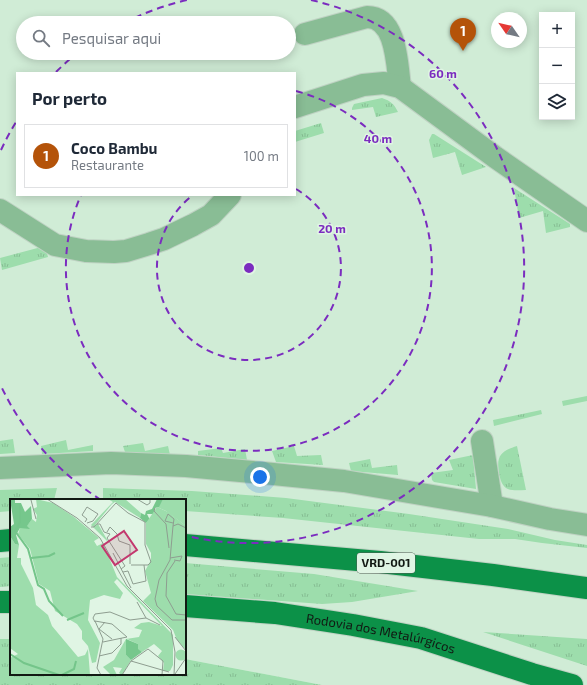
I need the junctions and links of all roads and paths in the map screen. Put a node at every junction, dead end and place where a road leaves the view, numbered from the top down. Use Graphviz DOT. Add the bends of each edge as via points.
graph roads {
  1 [pos="305,34"];
  2 [pos="400,87"];
  3 [pos="296,107"];
  4 [pos="229,196"];
  5 [pos="0,210"];
  6 [pos="587,221"];
  7 [pos="482,441"];
  8 [pos="0,468"];
  9 [pos="492,506"];
  10 [pos="587,513"];
  11 [pos="573,524"];
  12 [pos="10,540"];
  13 [pos="0,541"];
  14 [pos="186,545"];
  15 [pos="587,588"];
  16 [pos="186,606"];
  17 [pos="572,685"];
  1 -- 2 [label="lane" via="367,17 380,19 392,38"];
  2 -- 3 [label="lane" via="384,83 363,85"];
  2 -- 6 [label="lane"];
  4 -- 5 [label="lane" via="211,215 183,230 136,248 114,252 86,251 55,245"];
  7 -- 9 [label="lane"];
  8 -- 9 [label="lane" via="111,463 186,466 344,481"];
  9 -- 11 [label="lane"];
  10 -- 11 [label="lane"];
  12 -- 13 [label="main road"];
  14 -- 15 [label="main road, VRD-001" via="388,563"];
  16 -- 17 [label="main road, Rodovia dos Metalúrgicos" via="275,613 421,638"];
}
